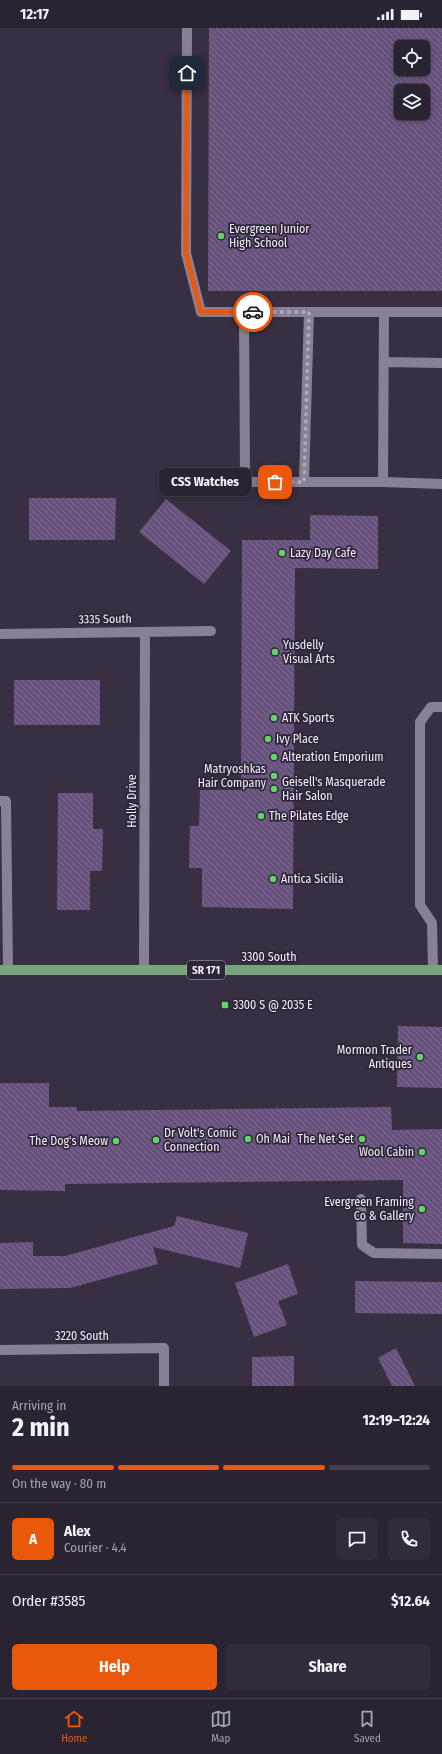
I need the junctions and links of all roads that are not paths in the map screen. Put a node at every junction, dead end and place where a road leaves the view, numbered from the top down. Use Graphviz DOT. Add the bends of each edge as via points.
graph roads {
  1 [pos="187,28"];
  2 [pos="244,312"];
  3 [pos="309,312"];
  4 [pos="384,312"];
  5 [pos="442,312"];
  6 [pos="384,362"];
  7 [pos="442,363"];
  8 [pos="304,482"];
  9 [pos="383,482"];
  10 [pos="442,484"];
  11 [pos="211,631"];
  12 [pos="145,632"];
  13 [pos="0,634"];
  14 [pos="442,707"];
  15 [pos="0,802"];
  16 [pos="437,922"];
  17 [pos="4,970"];
  18 [pos="144,970"];
  19 [pos="438,970"];
  20 [pos="361,1199"];
  21 [pos="442,1254"];
  22 [pos="0,1350"];
  23 [pos="164,1386"];
  1 -- 2 [label="street" via="186,253 201,312"];
  2 -- 3 [label="street"];
  2 -- 8 [label="street" via="246,482"];
  3 -- 4 [label="street"];
  3 -- 8 [label="street"];
  4 -- 5 [label="street"];
  4 -- 6 [label="street"];
  6 -- 7 [label="street"];
  6 -- 9 [label="street"];
  8 -- 9 [label="street"];
  9 -- 10 [label="street"];
  11 -- 12 [label="street, 3335 South"];
  12 -- 13 [label="street, 3335 South"];
  12 -- 18 [label="street, Holly Drive"];
  14 -- 16 [label="street" via="431,707 420,722 420,905"];
  15 -- 17 [label="street" via="6,802"];
  16 -- 19 [label="street"];
  17 -- 18 [label="main road, 3300 South / SR 171"];
  18 -- 19 [label="main road, 3300 South / SR 171"];
  20 -- 21 [label="street" via="362,1245 374,1253"];
  22 -- 23 [label="street, 3220 South" via="164,1348"];
}
